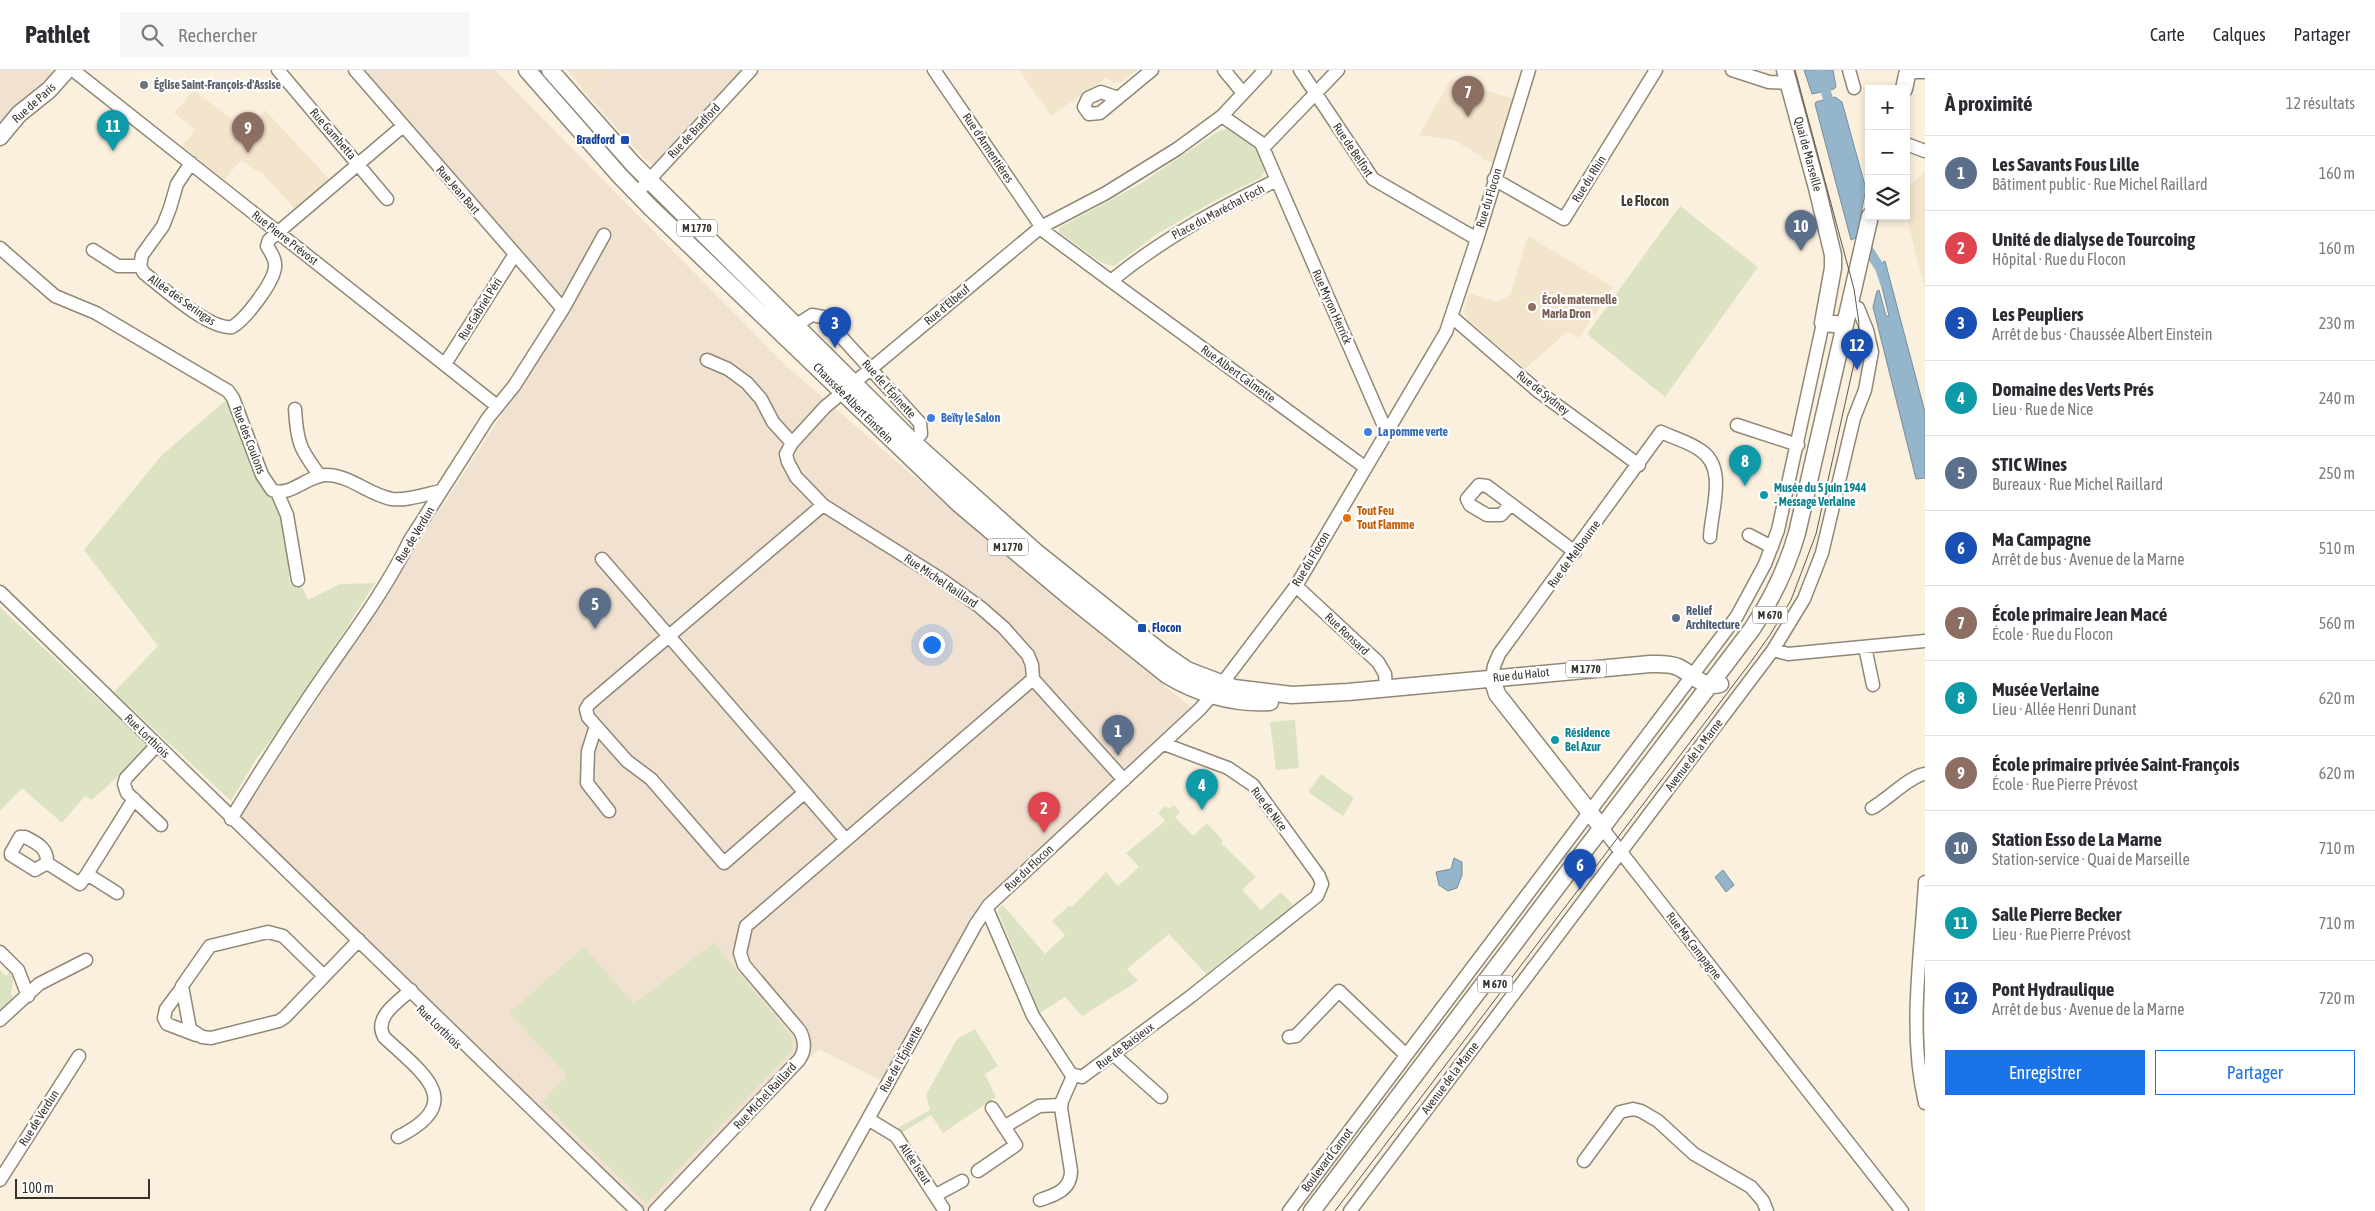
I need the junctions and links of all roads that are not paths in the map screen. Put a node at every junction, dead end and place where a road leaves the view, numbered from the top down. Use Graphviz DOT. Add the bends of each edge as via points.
graph roads {
  1 [pos="67,70"];
  2 [pos="73,70"];
  3 [pos="278,70"];
  4 [pos="355,70"];
  5 [pos="527,70"];
  6 [pos="550,70"];
  7 [pos="751,70"];
  8 [pos="934,70"];
  9 [pos="1152,70"];
  10 [pos="1224,70"];
  11 [pos="1265,70"];
  12 [pos="1300,70"];
  13 [pos="1338,70"];
  14 [pos="1529,70"];
  15 [pos="1656,70"];
  16 [pos="1732,70"];
  17 [pos="1849,70"];
  18 [pos="1905,70"];
  19 [pos="1925,72"];
  20 [pos="1786,76"];
  21 [pos="1898,85"];
  22 [pos="1904,85"];
  23 [pos="1854,88"];
  24 [pos="50,90"];
  25 [pos="1243,93"];
  26 [pos="1316,94"];
  27 [pos="1118,98"];
  28 [pos="1222,116"];
  29 [pos="403,126"];
  30 [pos="0,136"];
  31 [pos="1910,145"];
  32 [pos="1263,148"];
  33 [pos="0,149"];
  34 [pos="1925,151"];
  35 [pos="191,163"];
  36 [pos="358,163"];
  37 [pos="648,180"];
  38 [pos="1277,180"];
  39 [pos="1494,180"];
  40 [pos="637,193"];
  41 [pos="387,199"];
  42 [pos="1872,220"];
  43 [pos="1041,227"];
  44 [pos="277,232"];
  45 [pos="604,235"];
  46 [pos="1477,239"];
  47 [pos="0,248"];
  48 [pos="93,250"];
  49 [pos="515,254"];
  50 [pos="1864,265"];
  51 [pos="140,266"];
  52 [pos="1110,281"];
  53 [pos="1858,308"];
  54 [pos="562,309"];
  55 [pos="1452,317"];
  56 [pos="1823,323"];
  57 [pos="1849,325"];
  58 [pos="795,326"];
  59 [pos="1868,335"];
  60 [pos="707,360"];
  61 [pos="445,364"];
  62 [pos="870,369"];
  63 [pos="847,388"];
  64 [pos="497,406"];
  65 [pos="294,409"];
  66 [pos="1738,425"];
  67 [pos="1387,433"];
  68 [pos="913,442"];
  69 [pos="792,443"];
  70 [pos="1798,445"];
  71 [pos="1639,465"];
  72 [pos="1366,468"];
  73 [pos="320,476"];
  74 [pos="441,491"];
  75 [pos="277,492"];
  76 [pos="823,505"];
  77 [pos="1510,505"];
  78 [pos="1749,535"];
  79 [pos="1710,537"];
  80 [pos="1772,547"];
  81 [pos="1575,552"];
  82 [pos="602,559"];
  83 [pos="298,580"];
  84 [pos="1296,586"];
  85 [pos="0,592"];
  86 [pos="669,636"];
  87 [pos="1925,641"];
  88 [pos="1864,647"];
  89 [pos="1773,650"];
  90 [pos="1692,676"];
  91 [pos="1492,678"];
  92 [pos="1033,679"];
  93 [pos="1714,685"];
  94 [pos="1873,685"];
  95 [pos="1386,688"];
  96 [pos="1216,690"];
  97 [pos="596,726"];
  98 [pos="1164,744"];
  99 [pos="157,745"];
  100 [pos="1925,774"];
  101 [pos="1124,780"];
  102 [pos="804,793"];
  103 [pos="132,803"];
  104 [pos="1872,808"];
  105 [pos="609,811"];
  106 [pos="1590,812"];
  107 [pos="232,819"];
  108 [pos="161,825"];
  109 [pos="1605,832"];
  110 [pos="846,840"];
  111 [pos="1621,853"];
  112 [pos="47,863"];
  113 [pos="86,874"];
  114 [pos="1925,882"];
  115 [pos="1321,889"];
  116 [pos="117,893"];
  117 [pos="987,909"];
  118 [pos="356,942"];
  119 [pos="0,952"];
  120 [pos="86,960"];
  121 [pos="324,976"];
  122 [pos="182,989"];
  123 [pos="408,993"];
  124 [pos="28,996"];
  125 [pos="0,1020"];
  126 [pos="198,1036"];
  127 [pos="1289,1037"];
  128 [pos="1114,1055"];
  129 [pos="1406,1055"];
  130 [pos="79,1056"];
  131 [pos="1073,1076"];
  132 [pos="1162,1097"];
  133 [pos="1925,1103"];
  134 [pos="1061,1105"];
  135 [pos="992,1108"];
  136 [pos="868,1119"];
  137 [pos="1004,1127"];
  138 [pos="1380,1129"];
  139 [pos="398,1137"];
  140 [pos="1584,1161"];
  141 [pos="978,1171"];
  142 [pos="0,1180"];
  143 [pos="962,1181"];
  144 [pos="936,1195"];
  145 [pos="1040,1200"];
  146 [pos="943,1208"];
  147 [pos="637,1211"];
  148 [pos="655,1211"];
  149 [pos="817,1211"];
  150 [pos="1288,1211"];
  151 [pos="1312,1211"];
  152 [pos="1323,1211"];
  153 [pos="1350,1211"];
  154 [pos="1767,1211"];
  155 [pos="1902,1211"];
  1 -- 24 [label="main road, Rue de Paris"];
  2 -- 35 [label="street, Rue Pierre Prévost"];
  3 -- 36 [label="street, Rue Gambetta"];
  4 -- 29 [label="street, Rue Jean Bart"];
  5 -- 40 [label="main road, Chaussée Albert Einstein / M 1770"];
  6 -- 37 [label="main road, Chaussée Albert Einstein / M 1770"];
  7 -- 37 [label="street, Rue de Bradford"];
  8 -- 43 [label="street, Rue d'Armentières"];
  9 -- 27 [label="street"];
  10 -- 25 [label="street"];
  11 -- 25 [label="street"];
  12 -- 26 [label="street, Rue de Belfort"];
  13 -- 26 [label="street"];
  14 -- 39 [label="street, Rue du Flocon"];
  15 -- 39 [label="street, Rue du Rhin" via="1564,219"];
  16 -- 20 [label="street" via="1770,82"];
  17 -- 23 [label="street"];
  18 -- 19 [label="street"];
  18 -- 21 [label="main road"];
  18 -- 22 [label="main road"];
  20 -- 56 [label="main road, Quai de Marseille" via="1817,188 1833,262"];
  24 -- 30 [label="main road, Rue de Paris" via="23,110"];
  24 -- 33 [label="main road"];
  25 -- 28 [label="street"];
  26 -- 32 [label="street"];
  26 -- 46 [label="street, Rue de Belfort" via="1377,183"];
  28 -- 32 [label="street, Place du Maréchal Foch" via="1258,140"];
  28 -- 43 [label="street" via="1147,169"];
  29 -- 36 [label="street"];
  29 -- 49 [label="street, Rue Jean Bart"];
  31 -- 34 [label="street"];
  32 -- 38 [label="street, Place du Maréchal Foch"];
  35 -- 44 [label="street, Rue Pierre Prévost"];
  35 -- 51 [label="street, Allée des Seringas" via="177,184 168,217 142,255"];
  36 -- 41 [label="street, Rue Gambetta"];
  36 -- 44 [label="street"];
  37 -- 40 [label="street, Rue de Bradford"];
  37 -- 58 [label="main road, Chaussée Albert Einstein / M 1770"];
  38 -- 52 [label="street, Place du Maréchal Foch" via="1163,242"];
  38 -- 67 [label="street, Rue Myron Herrick"];
  39 -- 46 [label="street, Rue du Flocon"];
  40 -- 63 [label="main road, Chaussée Albert Einstein / M 1770" via="808,358"];
  42 -- 50 [label="main road, M 670"];
  42 -- 50 [label="main road, M 670" via="1873,244"];
  43 -- 52 [label="street"];
  43 -- 62 [label="street, Rue d'Elbeuf"];
  44 -- 51 [label="street, Allée des Seringas" via="267,243 275,260 273,277 244,317 232,326 216,325 202,316 144,273"];
  44 -- 61 [label="street, Rue Pierre Prévost"];
  45 -- 54 [label="street, Rue de Verdun"];
  46 -- 55 [label="street, Rue du Flocon"];
  47 -- 75 [label="street, Rue des Coulons" via="55,296 96,313 228,390 262,475"];
  48 -- 51 [label="street, Allée des Seringas" via="118,266"];
  49 -- 54 [label="street, Rue Jean Bart"];
  49 -- 61 [label="street, Rue Gabriel Péri"];
  50 -- 53 [label="main road, M 670"];
  50 -- 57 [label="main road, M 670"];
  52 -- 72 [label="street, Rue Albert Calmette"];
  53 -- 57 [label="main road, M 670"];
  53 -- 59 [label="street, Avenue de la Marne"];
  54 -- 64 [label="street, Rue de Verdun" via="514,386"];
  55 -- 67 [label="street, Rue du Flocon"];
  55 -- 71 [label="street, Rue de Sydney" via="1536,389"];
  56 -- 57 [label="main road"];
  56 -- 70 [label="street"];
  57 -- 59 [label="street" via="1862,328"];
  57 -- 93 [label="main road, M 670" via="1792,551 1762,613"];
  58 -- 62 [label="street, Rue de l'Épinette" via="812,315 822,317"];
  58 -- 63 [label="main road, Chaussée Albert Einstein / M 1770"];
  59 -- 89 [label="street, Avenue de la Marne" via="1871,362 1864,394 1854,418 1827,539 1806,594"];
  60 -- 69 [label="street" via="728,369 747,383 773,422"];
  61 -- 64 [label="street, Rue Pierre Prévost"];
  62 -- 63 [label="street, Rue d'Elbeuf"];
  62 -- 68 [label="street, Rue de l'Épinette" via="920,423 921,434"];
  63 -- 68 [label="main road, Chaussée Albert Einstein / M 1770"];
  63 -- 69 [label="street"];
  63 -- 96 [label="main road, Chaussée Albert Einstein / M 1770" via="922,470 996,537 1172,677"];
  64 -- 74 [label="street, Rue de Verdun"];
  65 -- 73 [label="street" via="298,443"];
  66 -- 70 [label="street"];
  67 -- 72 [label="street, Rue du Flocon"];
  68 -- 96 [label="main road, Chaussée Albert Einstein / M 1770" via="1036,552 1161,652"];
  69 -- 76 [label="street, Rue Michel Raillard" via="786,454 789,466"];
  70 -- 80 [label="street"];
  71 -- 79 [label="street, Rue de Melbourne" via="1662,432 1700,450 1714,466 1716,483"];
  71 -- 81 [label="street, Rue de Melbourne"];
  72 -- 84 [label="street, Rue du Flocon"];
  73 -- 74 [label="street" via="339,477 391,499"];
  73 -- 75 [label="street"];
  74 -- 107 [label="street, Rue de Verdun" via="350,639"];
  75 -- 83 [label="street, Rue des Coulons" via="287,515"];
  76 -- 86 [label="street"];
  76 -- 92 [label="street, Rue Michel Raillard" via="942,579 980,607 1024,650 1032,665"];
  77 -- 81 [label="street"];
  78 -- 80 [label="street"];
  80 -- 90 [label="street" via="1737,616"];
  81 -- 91 [label="street, Rue de Melbourne" via="1500,654"];
  82 -- 86 [label="street"];
  84 -- 95 [label="street, Rue Ronsard" via="1378,662"];
  84 -- 96 [label="street, Rue du Flocon"];
  85 -- 99 [label="street, Rue Lorthiois"];
  86 -- 97 [label="street" via="587,706 587,714"];
  86 -- 102 [label="street"];
  87 -- 88 [label="street"];
  88 -- 89 [label="street" via="1788,654"];
  88 -- 94 [label="street"];
  89 -- 111 [label="street, Avenue de la Marne"];
  90 -- 91 [label="main road, Rue du Halot / M 1770" via="1674,666 1657,664"];
  90 -- 93 [label="main road, Rue du Halot"];
  90 -- 106 [label="street"];
  91 -- 95 [label="main road, Rue du Halot / M 1770"];
  91 -- 106 [label="main road, Rue Ma Campagne" via="1497,694"];
  92 -- 101 [label="street, Rue Michel Raillard"];
  92 -- 110 [label="street, Rue Michel Raillard"];
  93 -- 109 [label="main road, M 670"];
  95 -- 96 [label="main road, Rue du Halot / M 1770" via="1261,703 1233,701"];
  96 -- 98 [label="street, Rue du Flocon"];
  97 -- 102 [label="street" via="627,761 651,779 724,863"];
  97 -- 105 [label="street" via="588,751 587,783"];
  98 -- 101 [label="street, Rue du Flocon"];
  98 -- 115 [label="street, Rue de Nice" via="1228,768 1253,785 1319,876"];
  99 -- 103 [label="street" via="124,780"];
  99 -- 107 [label="street, Rue Lorthiois"];
  100 -- 104 [label="street" via="1915,776"];
  101 -- 117 [label="street, Rue du Flocon"];
  102 -- 110 [label="street"];
  103 -- 108 [label="street"];
  103 -- 113 [label="street"];
  106 -- 109 [label="main road, Rue Ma Campagne"];
  106 -- 129 [label="street"];
  107 -- 118 [label="street, Rue Lorthiois" via="294,879 317,909"];
  109 -- 111 [label="street, Rue Ma Campagne"];
  109 -- 138 [label="main road, M 670"];
  110 -- 148 [label="street, Rue Michel Raillard" via="746,926 741,941 744,965 800,1030 804,1044 801,1057"];
  111 -- 153 [label="street, Avenue de la Marne"];
  111 -- 155 [label="street, Rue Ma Campagne"];
  112 -- 113 [label="street" via="80,884"];
  113 -- 116 [label="street"];
  114 -- 133 [label="street" via="1917,1007 1918,1060"];
  115 -- 128 [label="street, Rue de Baisieux" via="1317,896"];
  117 -- 131 [label="street" via="1032,1016"];
  117 -- 136 [label="street, Rue de l'Épinette"];
  118 -- 121 [label="street"];
  118 -- 123 [label="street, Rue Lorthiois"];
  119 -- 124 [label="street" via="18,970"];
  120 -- 124 [label="street" via="45,981"];
  121 -- 122 [label="street" via="283,936 271,932 210,946"];
  121 -- 126 [label="street" via="279,1021 211,1038"];
  122 -- 126 [label="street" via="190,1029"];
  122 -- 126 [label="street" via="166,1010 164,1018 167,1024"];
  123 -- 139 [label="street" via="384,1017 382,1031 384,1037 430,1082 434,1100 431,1113 425,1120"];
  123 -- 147 [label="street, Rue Lorthiois" via="468,1056 505,1084"];
  124 -- 125 [label="street"];
  127 -- 129 [label="street" via="1296,1036 1339,991"];
  128 -- 131 [label="street, Rue de Baisieux" via="1085,1076"];
  128 -- 132 [label="street"];
  129 -- 150 [label="street, Boulevard Carnot"];
  130 -- 142 [label="street, Rue de Verdun"];
  131 -- 134 [label="street"];
  134 -- 137 [label="street" via="1035,1107"];
  134 -- 145 [label="street" via="1070,1181 1063,1190"];
  135 -- 137 [label="street"];
  136 -- 144 [label="street, Allée Iseut" via="896,1136"];
  136 -- 149 [label="street, Rue de l'Épinette"];
  137 -- 141 [label="street" via="1016,1145"];
  138 -- 151 [label="main road, Boulevard Carnot / M 670"];
  138 -- 152 [label="main road, M 670"];
  140 -- 154 [label="street" via="1620,1112 1641,1111 1694,1154 1751,1187"];
  143 -- 144 [label="street, Allée Iseut"];
  144 -- 146 [label="street, Allée Iseut"];
}
